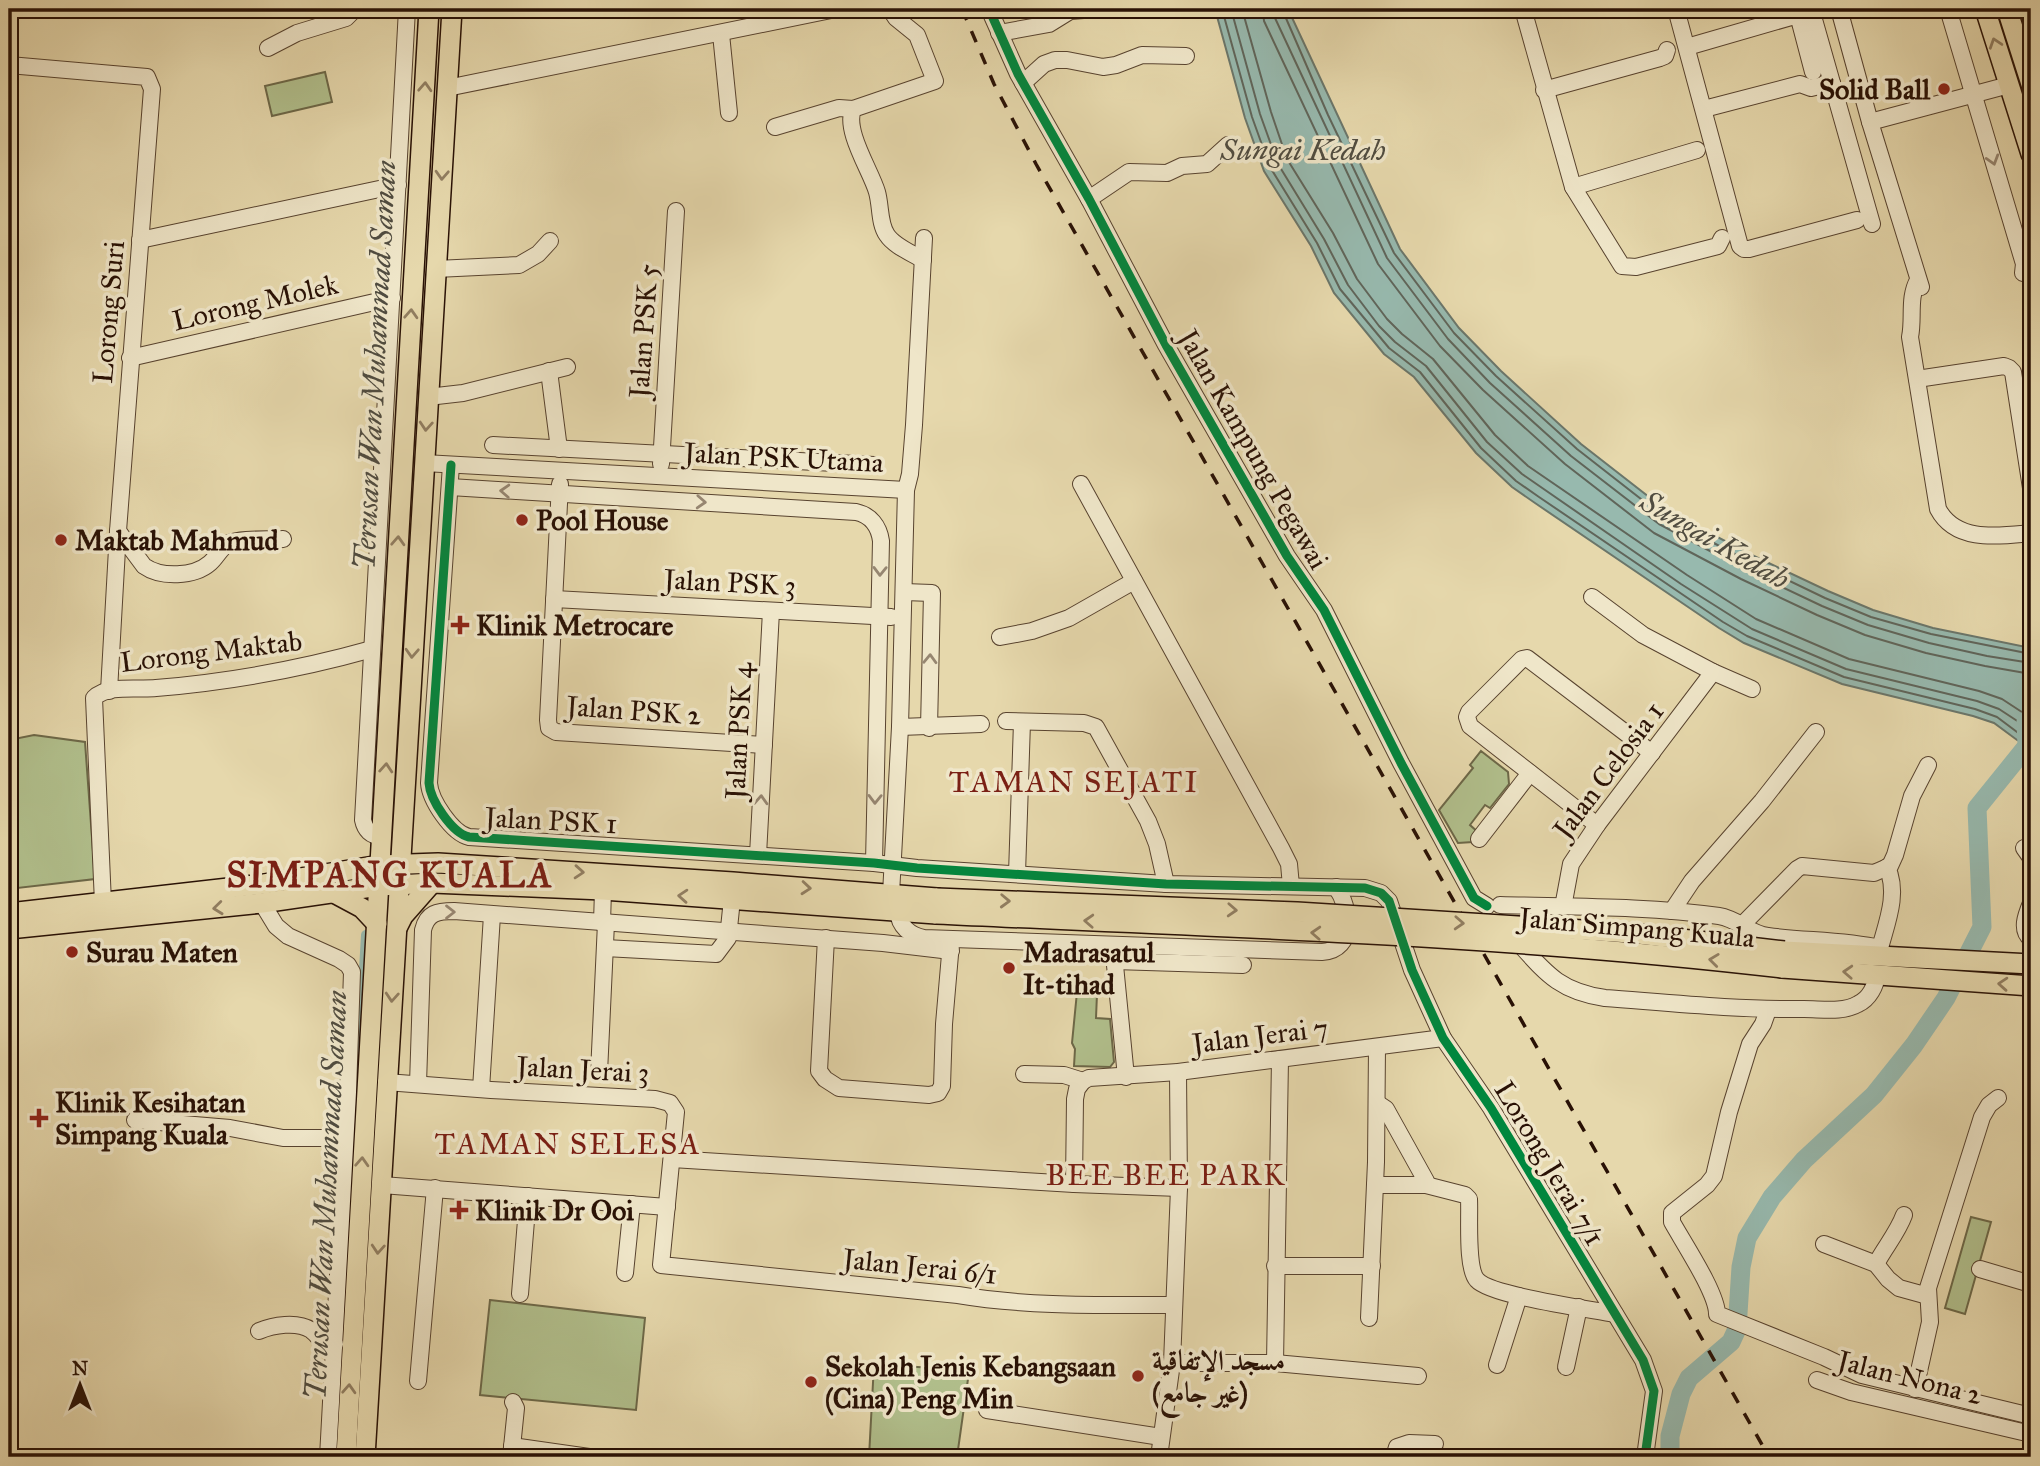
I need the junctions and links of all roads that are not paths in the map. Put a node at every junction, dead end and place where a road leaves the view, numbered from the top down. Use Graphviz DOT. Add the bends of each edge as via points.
graph roads {
  1 [pos="355,9"];
  2 [pos="407,9"];
  3 [pos="429,9"];
  4 [pos="452,9"];
  5 [pos="836,9"];
  6 [pos="890,9"];
  7 [pos="989,9"];
  8 [pos="1097,9"];
  9 [pos="1523,9"];
  10 [pos="1676,9"];
  11 [pos="1839,9"];
  12 [pos="1948,9"];
  13 [pos="1985,9"];
  14 [pos="2007,9"];
  15 [pos="1802,11"];
  16 [pos="999,33"];
  17 [pos="721,34"];
  18 [pos="1687,47"];
  19 [pos="268,48"];
  20 [pos="1667,50"];
  21 [pos="1186,56"];
  22 [pos="9,65"];
  23 [pos="1824,74"];
  24 [pos="1023,83"];
  25 [pos="2031,84"];
  26 [pos="2009,85"];
  27 [pos="447,88"];
  28 [pos="1544,90"];
  29 [pos="1973,94"];
  30 [pos="853,109"];
  31 [pos="1704,109"];
  32 [pos="729,113"];
  33 [pos="1871,122"];
  34 [pos="775,127"];
  35 [pos="1228,145"];
  36 [pos="1697,150"];
  37 [pos="2031,154"];
  38 [pos="398,184"];
  39 [pos="1573,187"];
  40 [pos="1089,199"];
  41 [pos="676,211"];
  42 [pos="924,238"];
  43 [pos="1723,238"];
  44 [pos="140,240"];
  45 [pos="550,241"];
  46 [pos="923,260"];
  47 [pos="436,269"];
  48 [pos="2023,274"];
  49 [pos="392,298"];
  50 [pos="130,358"];
  51 [pos="568,366"];
  52 [pos="549,371"];
  53 [pos="1917,379"];
  54 [pos="428,397"];
  55 [pos="493,445"];
  56 [pos="559,449"];
  57 [pos="662,455"];
  58 [pos="424,463"];
  59 [pos="451,465"];
  60 [pos="874,465"];
  61 [pos="561,471"];
  62 [pos="660,477"];
  63 [pos="1081,484"];
  64 [pos="450,487"];
  65 [pos="2031,488"];
  66 [pos="906,490"];
  67 [pos="559,494"];
  68 [pos="118,531"];
  69 [pos="2031,533"];
  70 [pos="283,539"];
  71 [pos="1135,581"];
  72 [pos="904,592"];
  73 [pos="1592,597"];
  74 [pos="554,599"];
  75 [pos="771,611"];
  76 [pos="880,617"];
  77 [pos="903,618"];
  78 [pos="1000,637"];
  79 [pos="372,649"];
  80 [pos="1713,672"];
  81 [pos="1752,689"];
  82 [pos="108,691"];
  83 [pos="981,724"];
  84 [pos="900,727"];
  85 [pos="929,728"];
  86 [pos="1816,732"];
  87 [pos="764,745"];
  88 [pos="1652,753"];
  89 [pos="1928,765"];
  90 [pos="1530,773"];
  91 [pos="402,817"];
  92 [pos="1597,825"];
  93 [pos="381,836"];
  94 [pos="1479,839"];
  95 [pos="758,855"];
  96 [pos="438,863"];
  97 [pos="874,863"];
  98 [pos="893,864"];
  99 [pos="389,865"];
  100 [pos="1887,867"];
  101 [pos="343,872"];
  102 [pos="1017,874"];
  103 [pos="432,883"];
  104 [pos="1166,884"];
  105 [pos="389,885"];
  106 [pos="1291,886"];
  107 [pos="1336,887"];
  108 [pos="603,890"];
  109 [pos="334,893"];
  110 [pos="732,899"];
  111 [pos="103,903"];
  112 [pos="262,903"];
  113 [pos="895,903"];
  114 [pos="2031,903"];
  115 [pos="1563,906"];
  116 [pos="1495,910"];
  117 [pos="1672,911"];
  118 [pos="9,913"];
  119 [pos="492,915"];
  120 [pos="604,923"];
  121 [pos="377,924"];
  122 [pos="1743,925"];
  123 [pos="9,929"];
  124 [pos="397,929"];
  125 [pos="730,932"];
  126 [pos="826,939"];
  127 [pos="2031,939"];
  128 [pos="951,946"];
  129 [pos="605,948"];
  130 [pos="1113,953"];
  131 [pos="1880,960"];
  132 [pos="2031,964"];
  133 [pos="1243,965"];
  134 [pos="1977,972"];
  135 [pos="2031,986"];
  136 [pos="1768,1010"];
  137 [pos="1443,1038"];
  138 [pos="1377,1047"];
  139 [pos="1279,1059"];
  140 [pos="1178,1072"];
  141 [pos="599,1073"];
  142 [pos="1024,1074"];
  143 [pos="1126,1077"];
  144 [pos="1083,1081"];
  145 [pos="386,1082"];
  146 [pos="418,1084"];
  147 [pos="481,1089"];
  148 [pos="1998,1098"];
  149 [pos="1377,1103"];
  150 [pos="135,1121"];
  151 [pos="345,1138"];
  152 [pos="672,1159"];
  153 [pos="1074,1184"];
  154 [pos="382,1185"];
  155 [pos="1375,1185"];
  156 [pos="1426,1185"];
  157 [pos="435,1188"];
  158 [pos="1179,1188"];
  159 [pos="528,1196"];
  160 [pos="632,1204"];
  161 [pos="667,1207"];
  162 [pos="1904,1215"];
  163 [pos="1824,1244"];
  164 [pos="1876,1264"];
  165 [pos="1275,1266"];
  166 [pos="1372,1266"];
  167 [pos="1980,1269"];
  168 [pos="625,1273"];
  169 [pos="2031,1284"];
  170 [pos="520,1294"];
  171 [pos="1519,1296"];
  172 [pos="1928,1296"];
  173 [pos="1174,1305"];
  174 [pos="1579,1307"];
  175 [pos="1615,1314"];
  176 [pos="1369,1318"];
  177 [pos="259,1331"];
  178 [pos="335,1344"];
  179 [pos="1172,1363"];
  180 [pos="1275,1363"];
  181 [pos="1497,1365"];
  182 [pos="1566,1367"];
  183 [pos="1418,1376"];
  184 [pos="1817,1380"];
  185 [pos="418,1381"];
  186 [pos="1915,1389"];
  187 [pos="513,1402"];
  188 [pos="987,1410"];
  189 [pos="2031,1416"];
  190 [pos="2031,1434"];
  191 [pos="1161,1437"];
  192 [pos="1435,1444"];
  193 [pos="512,1451"];
  194 [pos="328,1457"];
  195 [pos="346,1457"];
  196 [pos="365,1457"];
  197 [pos="590,1457"];
  198 [pos="1159,1457"];
  199 [pos="1394,1457"];
  200 [pos="1645,1457"];
  1 -- 19 [label="street" via="346,19 298,33"];
  2 -- 38 [label="street"];
  93 -- 3 [label="main road, one-way"];
  4 -- 27 [label="main road"];
  5 -- 17 [label="street"];
  6 -- 30 [label="street" via="917,35 935,81"];
  7 -- 16 [label="street, Jalan Kampung Pegawai"];
  8 -- 16 [label="street" via="1070,11 1049,24"];
  9 -- 28 [label="street"];
  10 -- 18 [label="street"];
  11 -- 33 [label="street"];
  12 -- 29 [label="street"];
  26 -- 13 [label="main road, one-way"];
  14 -- 25 [label="main road"];
  15 -- 18 [label="street"];
  15 -- 23 [label="street"];
  16 -- 24 [label="street, Jalan Kampung Pegawai"];
  17 -- 27 [label="street"];
  17 -- 32 [label="street"];
  18 -- 31 [label="street"];
  20 -- 28 [label="street" via="1660,58"];
  21 -- 24 [label="street" via="1142,55 1103,67 1055,60"];
  22 -- 44 [label="street, Lorong Suri" via="147,77 152,89"];
  23 -- 31 [label="street" via="1806,74 1800,84"];
  23 -- 31 [label="street" via="1865,222 1744,249"];
  24 -- 40 [label="street, Jalan Kampung Pegawai"];
  26 -- 29 [label="street"];
  26 -- 37 [label="main road"];
  27 -- 47 [label="main road, one-way"];
  28 -- 39 [label="street"];
  29 -- 33 [label="street"];
  29 -- 48 [label="street, one-way" via="2024,264"];
  30 -- 34 [label="street" via="839,108"];
  30 -- 46 [label="street" via="855,137 877,193 885,232"];
  33 -- 53 [label="street" via="1920,284 1913,290 1910,337"];
  35 -- 40 [label="street" via="1207,164 1182,166 1167,173 1129,172"];
  36 -- 39 [label="street"];
  38 -- 44 [label="street"];
  38 -- 49 [label="street"];
  39 -- 43 [label="street" via="1626,268 1718,246"];
  40 -- 116 [label="street, Jalan Kampung Pegawai" via="1166,345 1287,556 1324,610 1475,898"];
  41 -- 57 [label="street, Jalan PSK 5"];
  42 -- 46 [label="street"];
  44 -- 50 [label="street, Lorong Suri"];
  45 -- 47 [label="street" via="519,265"];
  46 -- 66 [label="street"];
  47 -- 54 [label="main road"];
  49 -- 50 [label="street, Lorong Molek"];
  49 -- 79 [label="street"];
  50 -- 68 [label="street, Lorong Suri"];
  51 -- 52 [label="street"];
  52 -- 54 [label="street" via="464,393"];
  52 -- 56 [label="street"];
  53 -- 65 [label="street" via="2009,368"];
  53 -- 69 [label="street" via="1943,518 1952,526 1984,536"];
  54 -- 58 [label="main road, one-way"];
  55 -- 56 [label="street"];
  56 -- 57 [label="street"];
  57 -- 60 [label="street"];
  57 -- 62 [label="street, Jalan PSK 5"];
  58 -- 59 [label="street, Jalan PSK Utama"];
  58 -- 91 [label="main road, one-way"];
  59 -- 61 [label="street, Jalan PSK Utama"];
  59 -- 64 [label="street, Jalan PSK 1"];
  61 -- 62 [label="street, Jalan PSK Utama"];
  61 -- 67 [label="street, Jalan PSK 2"];
  62 -- 66 [label="street, Jalan PSK Utama"];
  63 -- 71 [label="street"];
  67 -- 64 [label="street, one-way"];
  64 -- 95 [label="street, Jalan PSK 1" via="429,783 432,799 458,832 469,837"];
  66 -- 72 [label="street, Jalan PSK Utama"];
  67 -- 74 [label="street, Jalan PSK 2"];
  67 -- 76 [label="street, one-way" via="863,513 880,534"];
  68 -- 70 [label="street" via="144,566 167,573 202,569 232,542"];
  68 -- 82 [label="street, Lorong Suri"];
  71 -- 78 [label="street" via="1069,618"];
  71 -- 106 [label="street" via="1282,848"];
  72 -- 77 [label="street, Jalan PSK Utama"];
  85 -- 72 [label="street, one-way" via="932,593"];
  73 -- 80 [label="street" via="1643,635"];
  74 -- 75 [label="street, Jalan PSK 3"];
  74 -- 87 [label="street, Jalan PSK 2" via="548,720 552,731"];
  75 -- 76 [label="street, Jalan PSK 3"];
  75 -- 87 [label="street, Jalan PSK 4"];
  76 -- 77 [label="street, Jalan PSK 3"];
  76 -- 97 [label="street, one-way"];
  77 -- 84 [label="street, Jalan PSK Utama"];
  79 -- 82 [label="street, Lorong Maktab" via="235,679"];
  79 -- 93 [label="street" via="363,820 367,830"];
  80 -- 81 [label="street"];
  80 -- 88 [label="street, Jalan Celosia 1"];
  82 -- 111 [label="street, Lorong Maktab" via="94,698"];
  83 -- 85 [label="street"];
  84 -- 85 [label="street"];
  84 -- 98 [label="street, Jalan PSK Utama"];
  86 -- 117 [label="street"];
  95 -- 87 [label="street, Jalan PSK 4, one-way"];
  88 -- 90 [label="street" via="1527,658 1467,717 1470,726"];
  88 -- 92 [label="street, Jalan Celosia 1"];
  89 -- 100 [label="street"];
  90 -- 92 [label="street"];
  90 -- 94 [label="street"];
  91 -- 96 [label="main road" via="420,852"];
  91 -- 99 [label="main road"];
  92 -- 115 [label="street, Jalan Celosia 1" via="1571,864"];
  93 -- 99 [label="main road"];
  93 -- 101 [label="main road" via="357,864"];
  95 -- 97 [label="street, Jalan PSK 1"];
  96 -- 99 [label="main road, Jalan Simpang Kuala"];
  96 -- 113 [label="main road, Jalan Simpang Kuala, one-way"];
  97 -- 98 [label="street, Jalan PSK 1"];
  98 -- 102 [label="street, Jalan PSK 1"];
  98 -- 113 [label="street, Jalan PSK Utama"];
  99 -- 101 [label="main road, Jalan Simpang Kuala"];
  99 -- 105 [label="main road"];
  100 -- 122 [label="street" via="1874,873 1802,866"];
  100 -- 131 [label="street, Jalan Kampung Pegawai" via="1892,896"];
  101 -- 111 [label="main road, Jalan Simpang Kuala"];
  102 -- 104 [label="street, Jalan PSK 1"];
  102 -- 104 [label="street" via="1014,721 1084,723 1096,727 1148,821"];
  103 -- 105 [label="main road, Jalan Simpang Kuala"];
  103 -- 108 [label="main road, Jalan Simpang Kuala"];
  103 -- 124 [label="main road"];
  104 -- 106 [label="street, Lorong Jerai 7/1"];
  105 -- 109 [label="main road, Jalan Simpang Kuala"];
  105 -- 121 [label="main road"];
  105 -- 124 [label="main road"];
  106 -- 107 [label="street, Lorong Jerai 7/1"];
  107 -- 130 [label="street" via="1345,904 1348,927 1337,949"];
  107 -- 137 [label="street, Lorong Jerai 7/1" via="1374,889 1386,897"];
  110 -- 108 [label="main road, Jalan Simpang Kuala, one-way"];
  108 -- 120 [label="street"];
  109 -- 112 [label="main road, Jalan Simpang Kuala"];
  109 -- 121 [label="main road" via="362,908"];
  110 -- 113 [label="main road, Jalan Simpang Kuala"];
  110 -- 125 [label="street"];
  111 -- 118 [label="main road, Jalan Simpang Kuala"];
  112 -- 123 [label="main road, Jalan Simpang Kuala, one-way"];
  112 -- 151 [label="street" via="288,936 340,959 352,972"];
  113 -- 128 [label="street" via="900,922 914,936"];
  113 -- 131 [label="main road, Jalan Simpang Kuala, bridge" via="1297,912 1630,933 1783,960"];
  114 -- 127 [label="street" via="2025,933"];
  115 -- 116 [label="street"];
  115 -- 117 [label="street"];
  116 -- 136 [label="street, Jalan Kampung Pegawai" via="1545,973 1581,995"];
  117 -- 122 [label="street" via="1721,916"];
  119 -- 120 [label="street"];
  146 -- 119 [label="street, one-way" via="425,922 430,915 444,911"];
  119 -- 147 [label="street"];
  120 -- 125 [label="street"];
  120 -- 129 [label="street"];
  195 -- 121 [label="main road, one-way"];
  122 -- 131 [label="street" via="1767,936 1863,944"];
  124 -- 145 [label="main road, one-way"];
  125 -- 126 [label="street"];
  125 -- 129 [label="street" via="716,954"];
  126 -- 128 [label="street"];
  126 -- 128 [label="street" via="819,1071 839,1088 929,1095 941,1090"];
  128 -- 130 [label="street"];
  129 -- 141 [label="street"];
  130 -- 133 [label="street"];
  130 -- 143 [label="street"];
  131 -- 134 [label="main road, Jalan Simpang Kuala"];
  131 -- 136 [label="street, Jalan Kampung Pegawai" via="1874,986 1857,1004 1843,1010"];
  132 -- 134 [label="main road, Jalan Simpang Kuala"];
  135 -- 134 [label="main road, Jalan Simpang Kuala, one-way"];
  136 -- 186 [label="street" via="1750,1044 1712,1181 1672,1213 1672,1222 1721,1315 1863,1375"];
  137 -- 138 [label="street, Jalan Jerai 7"];
  137 -- 175 [label="street, Lorong Jerai 7/1" via="1491,1108"];
  138 -- 139 [label="street, Jalan Jerai 7"];
  138 -- 149 [label="street"];
  139 -- 140 [label="street, Jalan Jerai 7"];
  139 -- 165 [label="street"];
  140 -- 143 [label="street, Jalan Jerai 7"];
  140 -- 158 [label="street"];
  142 -- 144 [label="street, Jalan Jerai 7" via="1064,1075"];
  143 -- 144 [label="street, Jalan Jerai 7"];
  144 -- 153 [label="street" via="1075,1099"];
  145 -- 146 [label="street, Jalan Jerai 3"];
  145 -- 154 [label="main road"];
  146 -- 147 [label="street, Jalan Jerai 3"];
  147 -- 152 [label="street, Jalan Jerai 3" via="665,1100 676,1112"];
  148 -- 172 [label="street" via="1982,1117"];
  149 -- 155 [label="street"];
  149 -- 156 [label="street" via="1386,1110"];
  150 -- 151 [label="street" via="230,1128 283,1138"];
  151 -- 178 [label="street"];
  152 -- 153 [label="street"];
  152 -- 161 [label="street"];
  153 -- 158 [label="street"];
  154 -- 157 [label="street"];
  154 -- 196 [label="main road, one-way"];
  155 -- 156 [label="street"];
  155 -- 166 [label="street"];
  156 -- 171 [label="street" via="1460,1192 1469,1199 1471,1267 1477,1281"];
  157 -- 159 [label="street"];
  157 -- 185 [label="street"];
  158 -- 173 [label="street"];
  159 -- 160 [label="street"];
  159 -- 170 [label="street"];
  160 -- 161 [label="street"];
  160 -- 168 [label="street"];
  161 -- 173 [label="street, Jalan Jerai 6/1" via="662,1265 995,1301"];
  162 -- 164 [label="street"];
  163 -- 164 [label="street"];
  164 -- 172 [label="street" via="1894,1285"];
  165 -- 166 [label="street"];
  165 -- 180 [label="street"];
  166 -- 176 [label="street"];
  167 -- 169 [label="street"];
  171 -- 174 [label="street"];
  171 -- 181 [label="street"];
  172 -- 186 [label="street" via="1930,1322"];
  173 -- 179 [label="street"];
  174 -- 175 [label="street"];
  174 -- 182 [label="street"];
  175 -- 200 [label="street, Lorong Jerai 7/1" via="1643,1360 1654,1391"];
  177 -- 178 [label="street" via="299,1327 310,1329 321,1342"];
  178 -- 194 [label="street"];
  179 -- 180 [label="street"];
  179 -- 191 [label="street"];
  180 -- 183 [label="street"];
  184 -- 190 [label="street, Jalan Nona 2"];
  186 -- 189 [label="street"];
  187 -- 193 [label="street"];
  188 -- 191 [label="street"];
  191 -- 198 [label="street"];
  192 -- 199 [label="street" via="1402,1444"];
  193 -- 197 [label="street"];
}
